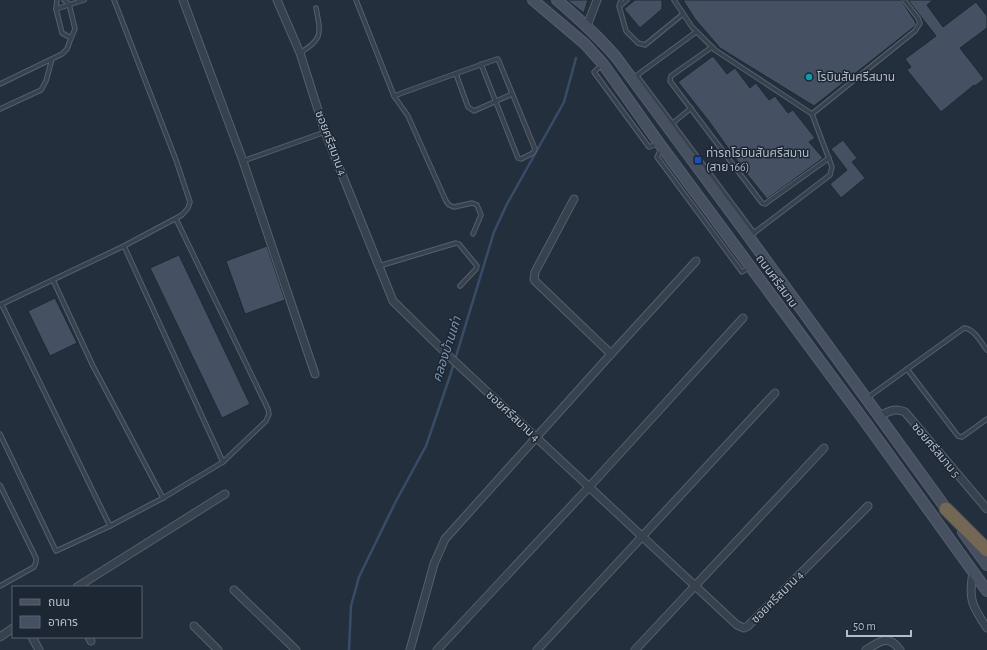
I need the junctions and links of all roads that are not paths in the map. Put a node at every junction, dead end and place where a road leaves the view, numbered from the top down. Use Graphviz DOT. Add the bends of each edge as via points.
graph roads {
  1 [pos="57,0"];
  2 [pos="64,0"];
  3 [pos="84,0"];
  4 [pos="114,0"];
  5 [pos="183,0"];
  6 [pos="277,0"];
  7 [pos="356,0"];
  8 [pos="533,0"];
  9 [pos="557,0"];
  10 [pos="597,0"];
  11 [pos="621,0"];
  12 [pos="627,0"];
  13 [pos="674,0"];
  14 [pos="904,0"];
  15 [pos="69,4"];
  16 [pos="619,6"];
  17 [pos="316,8"];
  18 [pos="56,9"];
  19 [pos="683,14"];
  20 [pos="587,26"];
  21 [pos="696,32"];
  22 [pos="71,38"];
  23 [pos="712,47"];
  24 [pos="300,53"];
  25 [pos="52,59"];
  26 [pos="481,64"];
  27 [pos="456,74"];
  28 [pos="635,77"];
  29 [pos="0,84"];
  30 [pos="512,94"];
  31 [pos="394,96"];
  32 [pos="496,101"];
  33 [pos="691,108"];
  34 [pos="0,109"];
  35 [pos="812,114"];
  36 [pos="673,123"];
  37 [pos="325,132"];
  38 [pos="829,158"];
  39 [pos="243,161"];
  40 [pos="574,199"];
  41 [pos="176,219"];
  42 [pos="473,234"];
  43 [pos="751,235"];
  44 [pos="124,246"];
  45 [pos="696,261"];
  46 [pos="379,266"];
  47 [pos="53,280"];
  48 [pos="460,286"];
  49 [pos="1,305"];
  50 [pos="743,318"];
  51 [pos="987,350"];
  52 [pos="611,354"];
  53 [pos="907,369"];
  54 [pos="315,374"];
  55 [pos="775,393"];
  56 [pos="866,399"];
  57 [pos="879,416"];
  58 [pos="987,419"];
  59 [pos="0,434"];
  60 [pos="536,437"];
  61 [pos="824,448"];
  62 [pos="223,462"];
  63 [pos="0,485"];
  64 [pos="590,486"];
  65 [pos="224,494"];
  66 [pos="163,498"];
  67 [pos="868,506"];
  68 [pos="946,509"];
  69 [pos="987,509"];
  70 [pos="110,526"];
  71 [pos="641,536"];
  72 [pos="987,550"];
  73 [pos="987,565"];
  74 [pos="973,572"];
  75 [pos="0,586"];
  76 [pos="79,586"];
  77 [pos="695,586"];
  78 [pos="234,590"];
  79 [pos="987,591"];
  80 [pos="194,626"];
  81 [pos="987,628"];
  82 [pos="12,629"];
  83 [pos="0,637"];
  84 [pos="33,638"];
  85 [pos="39,650"];
  86 [pos="218,650"];
  87 [pos="296,650"];
  88 [pos="410,650"];
  89 [pos="437,650"];
  90 [pos="537,650"];
  91 [pos="635,650"];
  92 [pos="866,650"];
  93 [pos="900,650"];
  1 -- 18 [label="lane"];
  2 -- 15 [label="lane"];
  3 -- 15 [label="lane"];
  4 -- 41 [label="lane" via="190,202 186,212"];
  5 -- 39 [label="street"];
  6 -- 24 [label="street, ซอยศรีสมาน 4"];
  7 -- 31 [label="lane"];
  8 -- 74 [label="main road, ถนนศรีสมาน" via="585,44 603,64"];
  9 -- 20 [label="main road, ถนนศรีสมาน"];
  10 -- 20 [label="street"];
  11 -- 16 [label="lane"];
  12 -- 16 [label="lane"];
  13 -- 19 [label="lane"];
  14 -- 35 [label="lane" via="920,23 915,31"];
  15 -- 18 [label="lane"];
  15 -- 22 [label="lane" via="75,29"];
  16 -- 19 [label="lane" via="626,31 638,43 645,45"];
  17 -- 24 [label="lane" via="319,35 313,45"];
  18 -- 22 [label="lane" via="62,33"];
  19 -- 21 [label="lane"];
  20 -- 28 [label="main road, ถนนศรีสมาน"];
  21 -- 23 [label="lane"];
  21 -- 28 [label="lane"];
  22 -- 25 [label="lane" via="67,49"];
  23 -- 33 [label="lane" via="670,78"];
  23 -- 35 [label="lane"];
  24 -- 37 [label="street, ซอยศรีสมาน 4"];
  25 -- 29 [label="lane"];
  25 -- 34 [label="lane" via="41,90"];
  26 -- 27 [label="lane"];
  26 -- 30 [label="lane" via="500,60"];
  26 -- 32 [label="lane"];
  27 -- 31 [label="lane"];
  27 -- 32 [label="lane" via="470,110 474,111"];
  28 -- 36 [label="lane"];
  28 -- 43 [label="main road, ถนนศรีสมาน"];
  30 -- 32 [label="lane"];
  30 -- 32 [label="lane" via="534,149 533,153 521,159 518,158"];
  31 -- 42 [label="lane" via="408,116 449,205 454,208 472,203 477,205 481,215"];
  33 -- 36 [label="lane"];
  33 -- 38 [label="lane" via="764,204"];
  35 -- 38 [label="lane"];
  36 -- 43 [label="lane"];
  37 -- 39 [label="lane"];
  37 -- 46 [label="street, ซอยศรีสมาน 4"];
  38 -- 43 [label="lane" via="832,167 830,175"];
  39 -- 54 [label="street"];
  40 -- 52 [label="street" via="535,272 534,279"];
  41 -- 44 [label="lane"];
  41 -- 62 [label="lane" via="269,414 266,421"];
  43 -- 56 [label="main road, ถนนศรีสมาน"];
  44 -- 47 [label="lane"];
  44 -- 62 [label="lane"];
  45 -- 52 [label="street"];
  46 -- 48 [label="lane" via="456,243 477,266"];
  46 -- 60 [label="street, ซอยศรีสมาน 4" via="393,301"];
  47 -- 49 [label="lane"];
  47 -- 66 [label="lane" via="93,366"];
  49 -- 70 [label="lane"];
  50 -- 64 [label="street"];
  51 -- 53 [label="lane" via="973,332 964,328"];
  52 -- 60 [label="street"];
  53 -- 56 [label="lane"];
  53 -- 58 [label="lane" via="959,437"];
  55 -- 71 [label="street"];
  56 -- 57 [label="main road, ถนนศรีสมาน"];
  57 -- 68 [label="main road, ถนนศรีสมาน"];
  57 -- 69 [label="street, ซอยศรีสมาน 5" via="894,409 905,412"];
  59 -- 70 [label="lane" via="56,551"];
  60 -- 64 [label="street, ซอยศรีสมาน 4"];
  60 -- 88 [label="street" via="445,539 434,564"];
  61 -- 77 [label="street"];
  62 -- 66 [label="lane"];
  63 -- 75 [label="lane" via="36,558 34,566"];
  64 -- 71 [label="street, ซอยศรีสมาน 4"];
  64 -- 89 [label="street"];
  65 -- 76 [label="street"];
  66 -- 70 [label="lane"];
  67 -- 77 [label="street, ซอยศรีสมาน 4" via="744,628 737,625"];
  68 -- 72 [label="highway"];
  68 -- 73 [label="main road, ถนนศรีสมาน"];
  71 -- 77 [label="street, ซอยศรีสมาน 4"];
  71 -- 90 [label="street"];
  74 -- 79 [label="main road, ถนนศรีสมาน"];
  74 -- 81 [label="street" via="971,600"];
  77 -- 91 [label="street"];
  78 -- 87 [label="street"];
  80 -- 86 [label="street"];
  82 -- 83 [label="street"];
  84 -- 85 [label="street"];
  92 -- 93 [label="street" via="879,641 886,640 892,641"];
}
